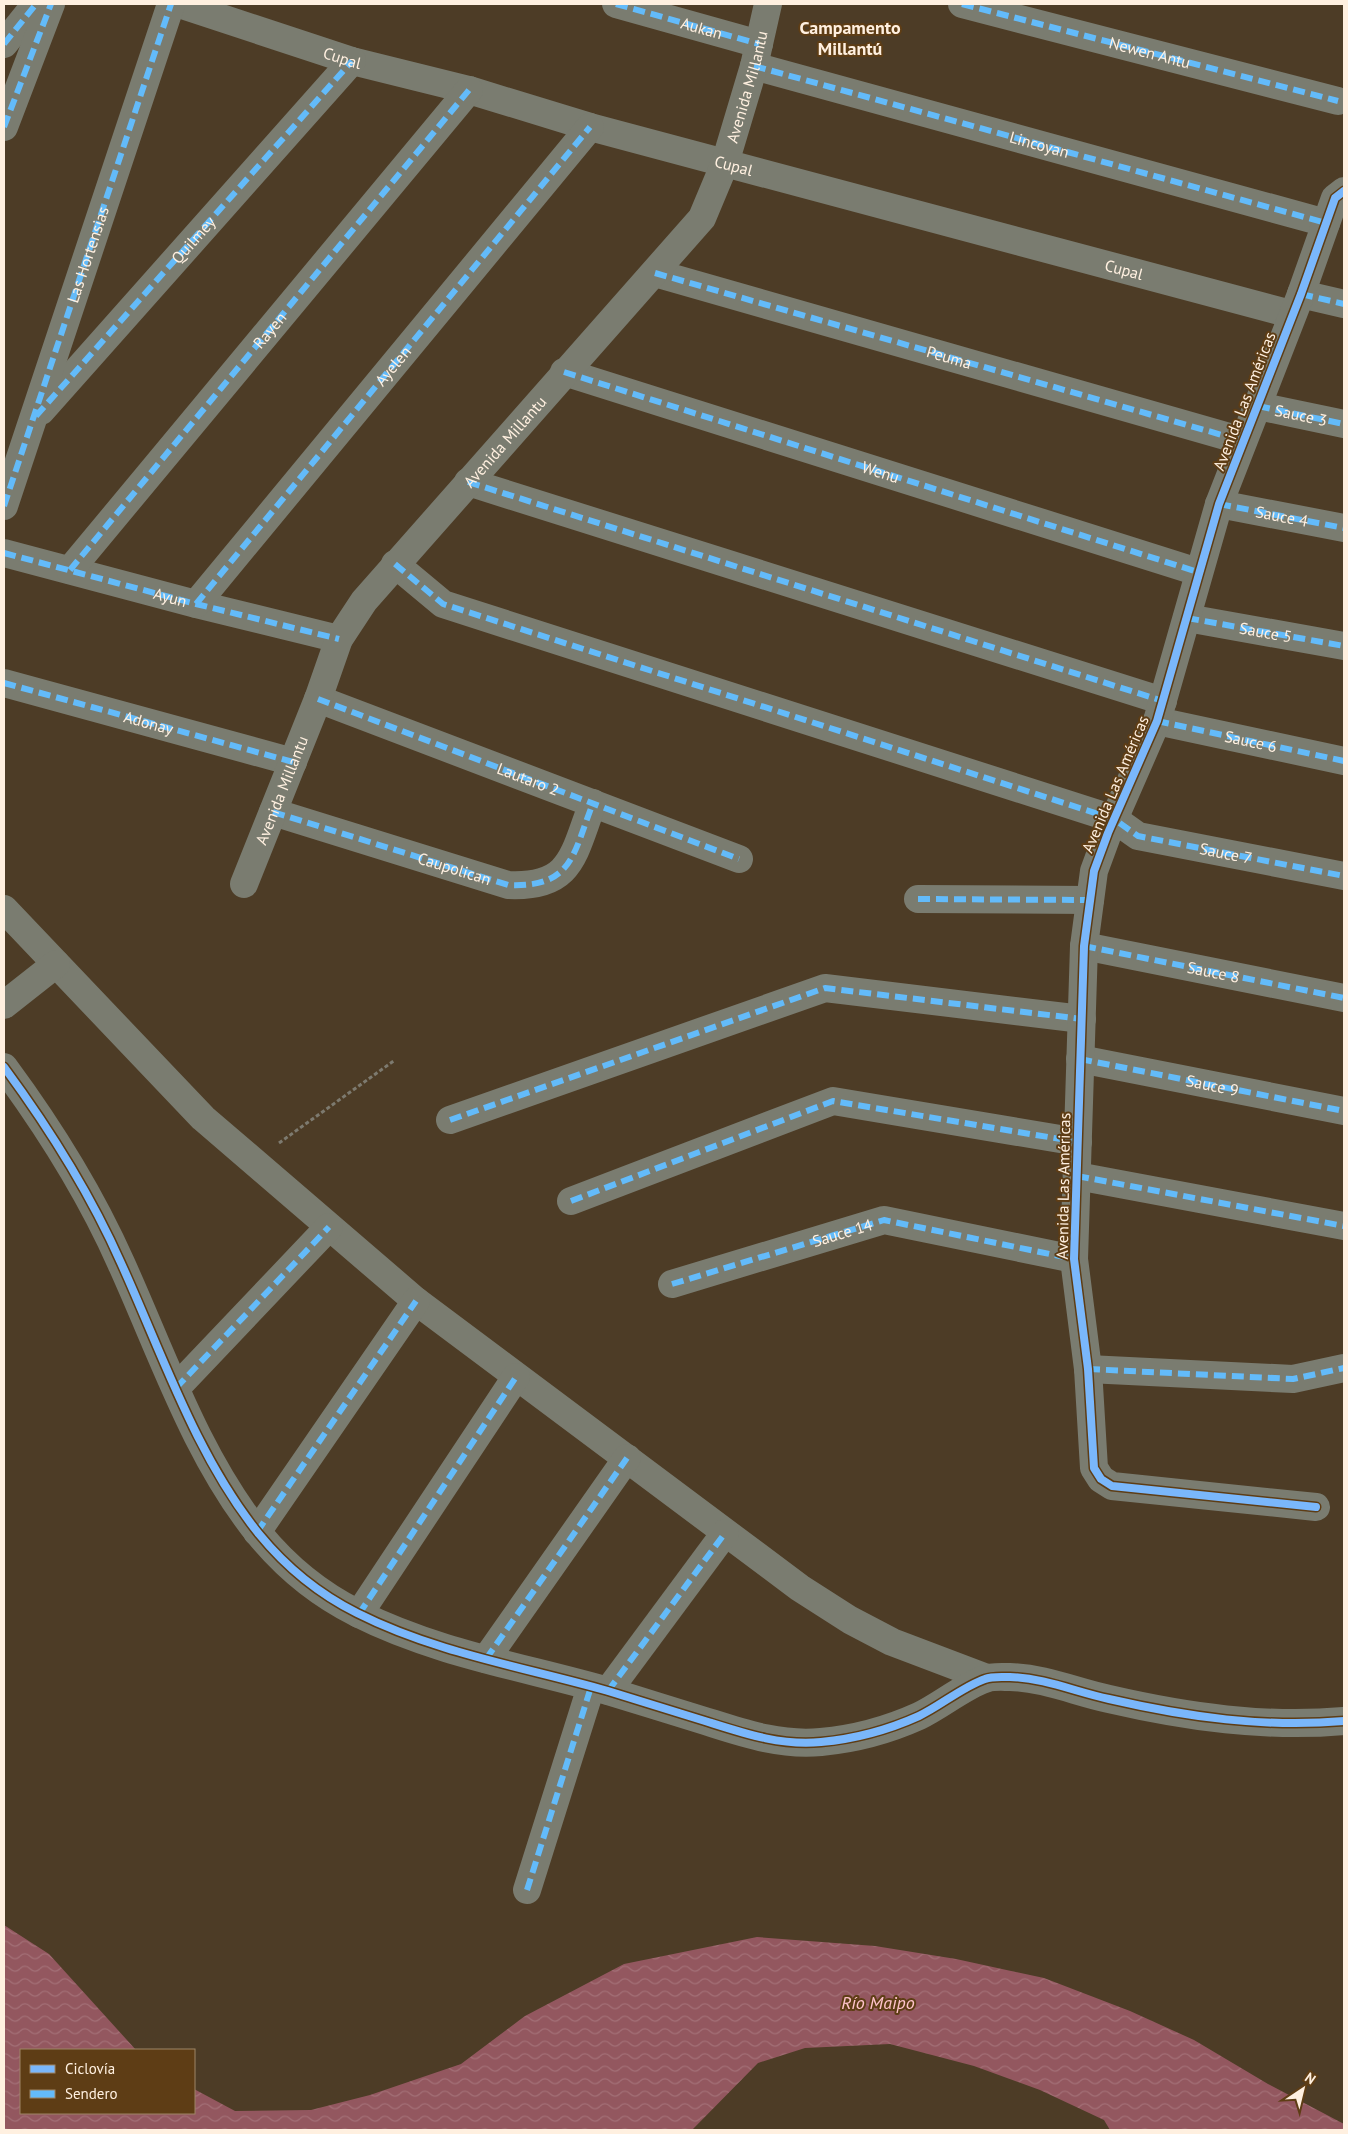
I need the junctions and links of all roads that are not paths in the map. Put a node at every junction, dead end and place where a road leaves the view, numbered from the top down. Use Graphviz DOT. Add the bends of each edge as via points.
graph roads {
  1 [pos="36,4"];
  2 [pos="51,4"];
  3 [pos="171,4"];
  4 [pos="179,4"];
  5 [pos="616,4"];
  6 [pos="768,4"];
  7 [pos="962,4"];
  8 [pos="4,44"];
  9 [pos="756,55"];
  10 [pos="352,61"];
  11 [pos="469,90"];
  12 [pos="1338,101"];
  13 [pos="4,127"];
  14 [pos="590,127"];
  15 [pos="725,163"];
  16 [pos="1335,204"];
  17 [pos="655,272"];
  18 [pos="1296,304"];
  19 [pos="1344,304"];
  20 [pos="564,372"];
  21 [pos="1258,406"];
  22 [pos="34,419"];
  23 [pos="1344,424"];
  24 [pos="1243,442"];
  25 [pos="468,482"];
  26 [pos="1219,504"];
  27 [pos="4,506"];
  28 [pos="1344,528"];
  29 [pos="4,553"];
  30 [pos="395,564"];
  31 [pos="70,570"];
  32 [pos="1198,572"];
  33 [pos="196,604"];
  34 [pos="1187,618"];
  35 [pos="339,639"];
  36 [pos="1344,646"];
  37 [pos="4,683"];
  38 [pos="318,700"];
  39 [pos="1160,711"];
  40 [pos="1344,761"];
  41 [pos="293,762"];
  42 [pos="593,804"];
  43 [pos="273,812"];
  44 [pos="1114,819"];
  45 [pos="739,859"];
  46 [pos="1344,876"];
  47 [pos="244,884"];
  48 [pos="918,899"];
  49 [pos="1090,900"];
  50 [pos="4,909"];
  51 [pos="1084,946"];
  52 [pos="56,964"];
  53 [pos="1344,998"];
  54 [pos="4,1005"];
  55 [pos="1082,1019"];
  56 [pos="1080,1059"];
  57 [pos="4,1067"];
  58 [pos="1344,1110"];
  59 [pos="450,1120"];
  60 [pos="1078,1142"];
  61 [pos="1077,1176"];
  62 [pos="571,1201"];
  63 [pos="1344,1226"];
  64 [pos="329,1227"];
  65 [pos="1074,1259"];
  66 [pos="672,1284"];
  67 [pos="416,1301"];
  68 [pos="1344,1368"];
  69 [pos="1088,1370"];
  70 [pos="516,1377"];
  71 [pos="176,1388"];
  72 [pos="627,1458"];
  73 [pos="1316,1507"];
  74 [pos="257,1532"];
  75 [pos="726,1533"];
  76 [pos="359,1614"];
  77 [pos="486,1659"];
  78 [pos="987,1678"];
  79 [pos="599,1689"];
  80 [pos="1344,1721"];
  81 [pos="527,1890"];
  1 -- 8 [label="street"];
  2 -- 13 [label="street"];
  3 -- 22 [label="street, Las Hortensias"];
  4 -- 10 [label="street, Cupal"];
  5 -- 9 [label="street, Aukan"];
  6 -- 9 [label="street, Avenida Millantu"];
  7 -- 12 [label="street, Newen Antu"];
  9 -- 15 [label="street, Avenida Millantu"];
  9 -- 16 [label="street, Lincoyan"];
  10 -- 11 [label="street, Cupal"];
  10 -- 22 [label="street, Quilmey"];
  11 -- 14 [label="street, Cupal"];
  11 -- 31 [label="street, Rayen"];
  14 -- 15 [label="street, Cupal"];
  14 -- 33 [label="street, Ayelen"];
  15 -- 17 [label="street, Avenida Millantu" via="702,218"];
  15 -- 18 [label="street, Cupal"];
  16 -- 18 [label="street, Avenida Las Américas"];
  17 -- 20 [label="street, Avenida Millantu"];
  17 -- 24 [label="street, Peuma"];
  18 -- 19 [label="street, Cupal"];
  18 -- 21 [label="street, Avenida Las Américas"];
  20 -- 25 [label="street, Avenida Millantu"];
  20 -- 32 [label="street, Wenu"];
  21 -- 23 [label="street, Sauce 3"];
  21 -- 24 [label="street, Avenida Las Américas"];
  22 -- 27 [label="street, Las Hortensias"];
  24 -- 26 [label="street, Avenida Las Américas"];
  25 -- 30 [label="street, Avenida Millantu"];
  25 -- 39 [label="street, Sauce 6"];
  26 -- 28 [label="street, Sauce 4"];
  26 -- 32 [label="street, Avenida Las Américas"];
  29 -- 31 [label="street, Ayun"];
  30 -- 35 [label="street, Avenida Millantu" via="364,601"];
  30 -- 44 [label="street, Sauce 7" via="443,604"];
  31 -- 33 [label="street, Ayun"];
  32 -- 34 [label="street, Avenida Las Américas"];
  33 -- 35 [label="street, Ayun"];
  34 -- 36 [label="street, Sauce 5"];
  34 -- 39 [label="street, Avenida Las Américas"];
  35 -- 38 [label="street, Avenida Millantu"];
  37 -- 41 [label="street, Adonay"];
  38 -- 41 [label="street, Avenida Millantu"];
  38 -- 42 [label="street, Lautaro 2"];
  39 -- 40 [label="street, Sauce 6"];
  39 -- 44 [label="street, Avenida Las Américas"];
  41 -- 43 [label="street, Avenida Millantu"];
  42 -- 43 [label="street, Caupolican" via="568,865 554,878 528,886 508,885"];
  42 -- 45 [label="street, Lautaro 2"];
  43 -- 47 [label="street, Avenida Millantu"];
  44 -- 46 [label="street, Sauce 7" via="1138,836"];
  44 -- 49 [label="street, Avenida Las Américas" via="1094,871"];
  48 -- 49 [label="street"];
  49 -- 51 [label="street, Avenida Las Américas"];
  50 -- 52 [label="street"];
  51 -- 53 [label="street, Sauce 8"];
  51 -- 55 [label="street, Avenida Las Américas"];
  52 -- 54 [label="street"];
  52 -- 64 [label="street" via="203,1118"];
  55 -- 56 [label="street, Avenida Las Américas"];
  55 -- 59 [label="street" via="825,988"];
  56 -- 58 [label="street, Sauce 9"];
  56 -- 60 [label="street, Avenida Las Américas"];
  57 -- 71 [label="street" via="27,1097 93,1206"];
  60 -- 61 [label="street, Avenida Las Américas"];
  60 -- 62 [label="street" via="833,1102"];
  61 -- 63 [label="street"];
  61 -- 65 [label="street, Avenida Las Américas"];
  64 -- 67 [label="street"];
  64 -- 71 [label="street"];
  65 -- 66 [label="street, Sauce 14" via="884,1220"];
  65 -- 69 [label="street, Avenida Las Américas"];
  67 -- 70 [label="street"];
  67 -- 74 [label="street"];
  68 -- 69 [label="street" via="1293,1379"];
  69 -- 73 [label="street, Avenida Las Américas" via="1094,1468 1101,1479 1112,1486"];
  70 -- 72 [label="street"];
  70 -- 76 [label="street"];
  71 -- 74 [label="street" via="210,1458"];
  72 -- 75 [label="street"];
  72 -- 77 [label="street"];
  74 -- 76 [label="street" via="305,1581"];
  75 -- 78 [label="street" via="800,1588 850,1620 892,1642"];
  75 -- 79 [label="street"];
  76 -- 77 [label="street" via="401,1633"];
  77 -- 79 [label="street"];
  78 -- 79 [label="street" via="944,1704 889,1728 820,1742 767,1740"];
  78 -- 80 [label="street" via="1051,1682 1112,1700 1200,1717 1275,1724"];
  79 -- 81 [label="street"];
}
